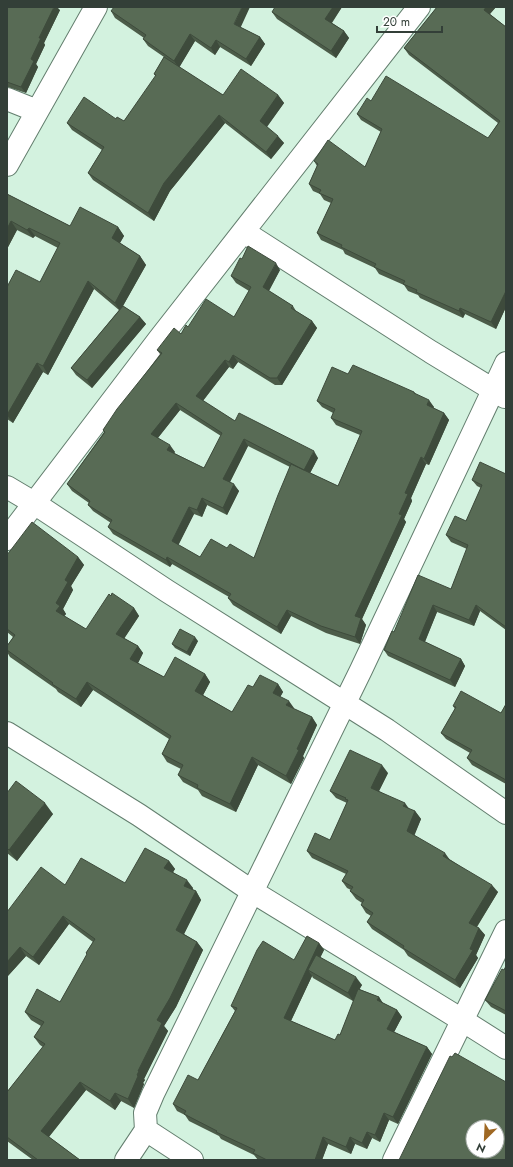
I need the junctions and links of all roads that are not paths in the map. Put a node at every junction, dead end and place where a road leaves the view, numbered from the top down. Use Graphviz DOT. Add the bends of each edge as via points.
graph roads {
  1 [pos="96,7"];
  2 [pos="419,7"];
  3 [pos="7,99"];
  4 [pos="37,111"];
  5 [pos="7,165"];
  6 [pos="244,232"];
  7 [pos="506,363"];
  8 [pos="500,394"];
  9 [pos="7,487"];
  10 [pos="34,503"];
  11 [pos="7,539"];
  12 [pos="344,704"];
  13 [pos="7,733"];
  14 [pos="506,813"];
  15 [pos="253,892"];
  16 [pos="506,931"];
  17 [pos="462,1020"];
  18 [pos="506,1048"];
  19 [pos="146,1130"];
  20 [pos="126,1160"];
  21 [pos="192,1160"];
  22 [pos="394,1160"];
  1 -- 4 [label="street"];
  2 -- 6 [label="street"];
  3 -- 4 [label="street"];
  4 -- 5 [label="street"];
  6 -- 8 [label="street"];
  6 -- 10 [label="street"];
  7 -- 8 [label="street"];
  8 -- 12 [label="street"];
  9 -- 10 [label="street"];
  10 -- 11 [label="street"];
  10 -- 12 [label="street"];
  12 -- 14 [label="street" via="387,730"];
  12 -- 15 [label="street"];
  13 -- 15 [label="street" via="139,815"];
  15 -- 17 [label="street"];
  15 -- 19 [label="street" via="147,1107"];
  16 -- 17 [label="street"];
  17 -- 18 [label="street"];
  17 -- 22 [label="street"];
  19 -- 20 [label="street"];
  19 -- 21 [label="street"];
}
